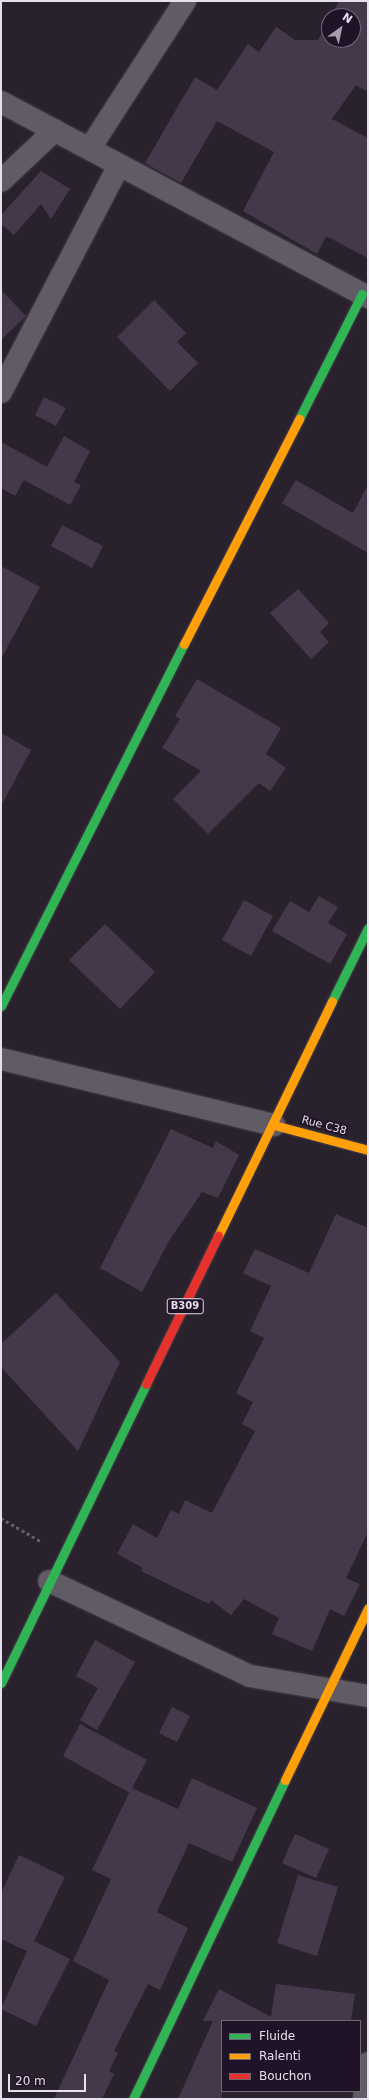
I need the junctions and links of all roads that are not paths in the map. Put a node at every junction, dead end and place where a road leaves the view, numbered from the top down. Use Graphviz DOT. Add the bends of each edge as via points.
graph roads {
  1 [pos="185,1"];
  2 [pos="1,102"];
  3 [pos="55,130"];
  4 [pos="90,148"];
  5 [pos="119,165"];
  6 [pos="1,181"];
  7 [pos="365,296"];
  8 [pos="1,392"];
  9 [pos="368,928"];
  10 [pos="1,1006"];
  11 [pos="1,1058"];
  12 [pos="274,1125"];
  13 [pos="368,1150"];
  14 [pos="49,1581"];
  15 [pos="368,1608"];
  16 [pos="1,1683"];
  17 [pos="327,1692"];
  18 [pos="368,1696"];
  19 [pos="368,2063"];
  20 [pos="133,2099"];
  21 [pos="364,2099"];
  1 -- 4 [label="street"];
  2 -- 3 [label="street"];
  3 -- 4 [label="street"];
  3 -- 6 [label="street"];
  4 -- 5 [label="street"];
  5 -- 7 [label="street"];
  5 -- 8 [label="street"];
  7 -- 10 [label="street"];
  9 -- 12 [label="street, B309"];
  11 -- 12 [label="street"];
  12 -- 13 [label="street, Rue C38"];
  12 -- 14 [label="street, B309"];
  14 -- 16 [label="street, B309"];
  14 -- 17 [label="street" via="250,1676"];
  15 -- 17 [label="street"];
  17 -- 18 [label="street"];
  17 -- 20 [label="street"];
  19 -- 21 [label="street"];
}
